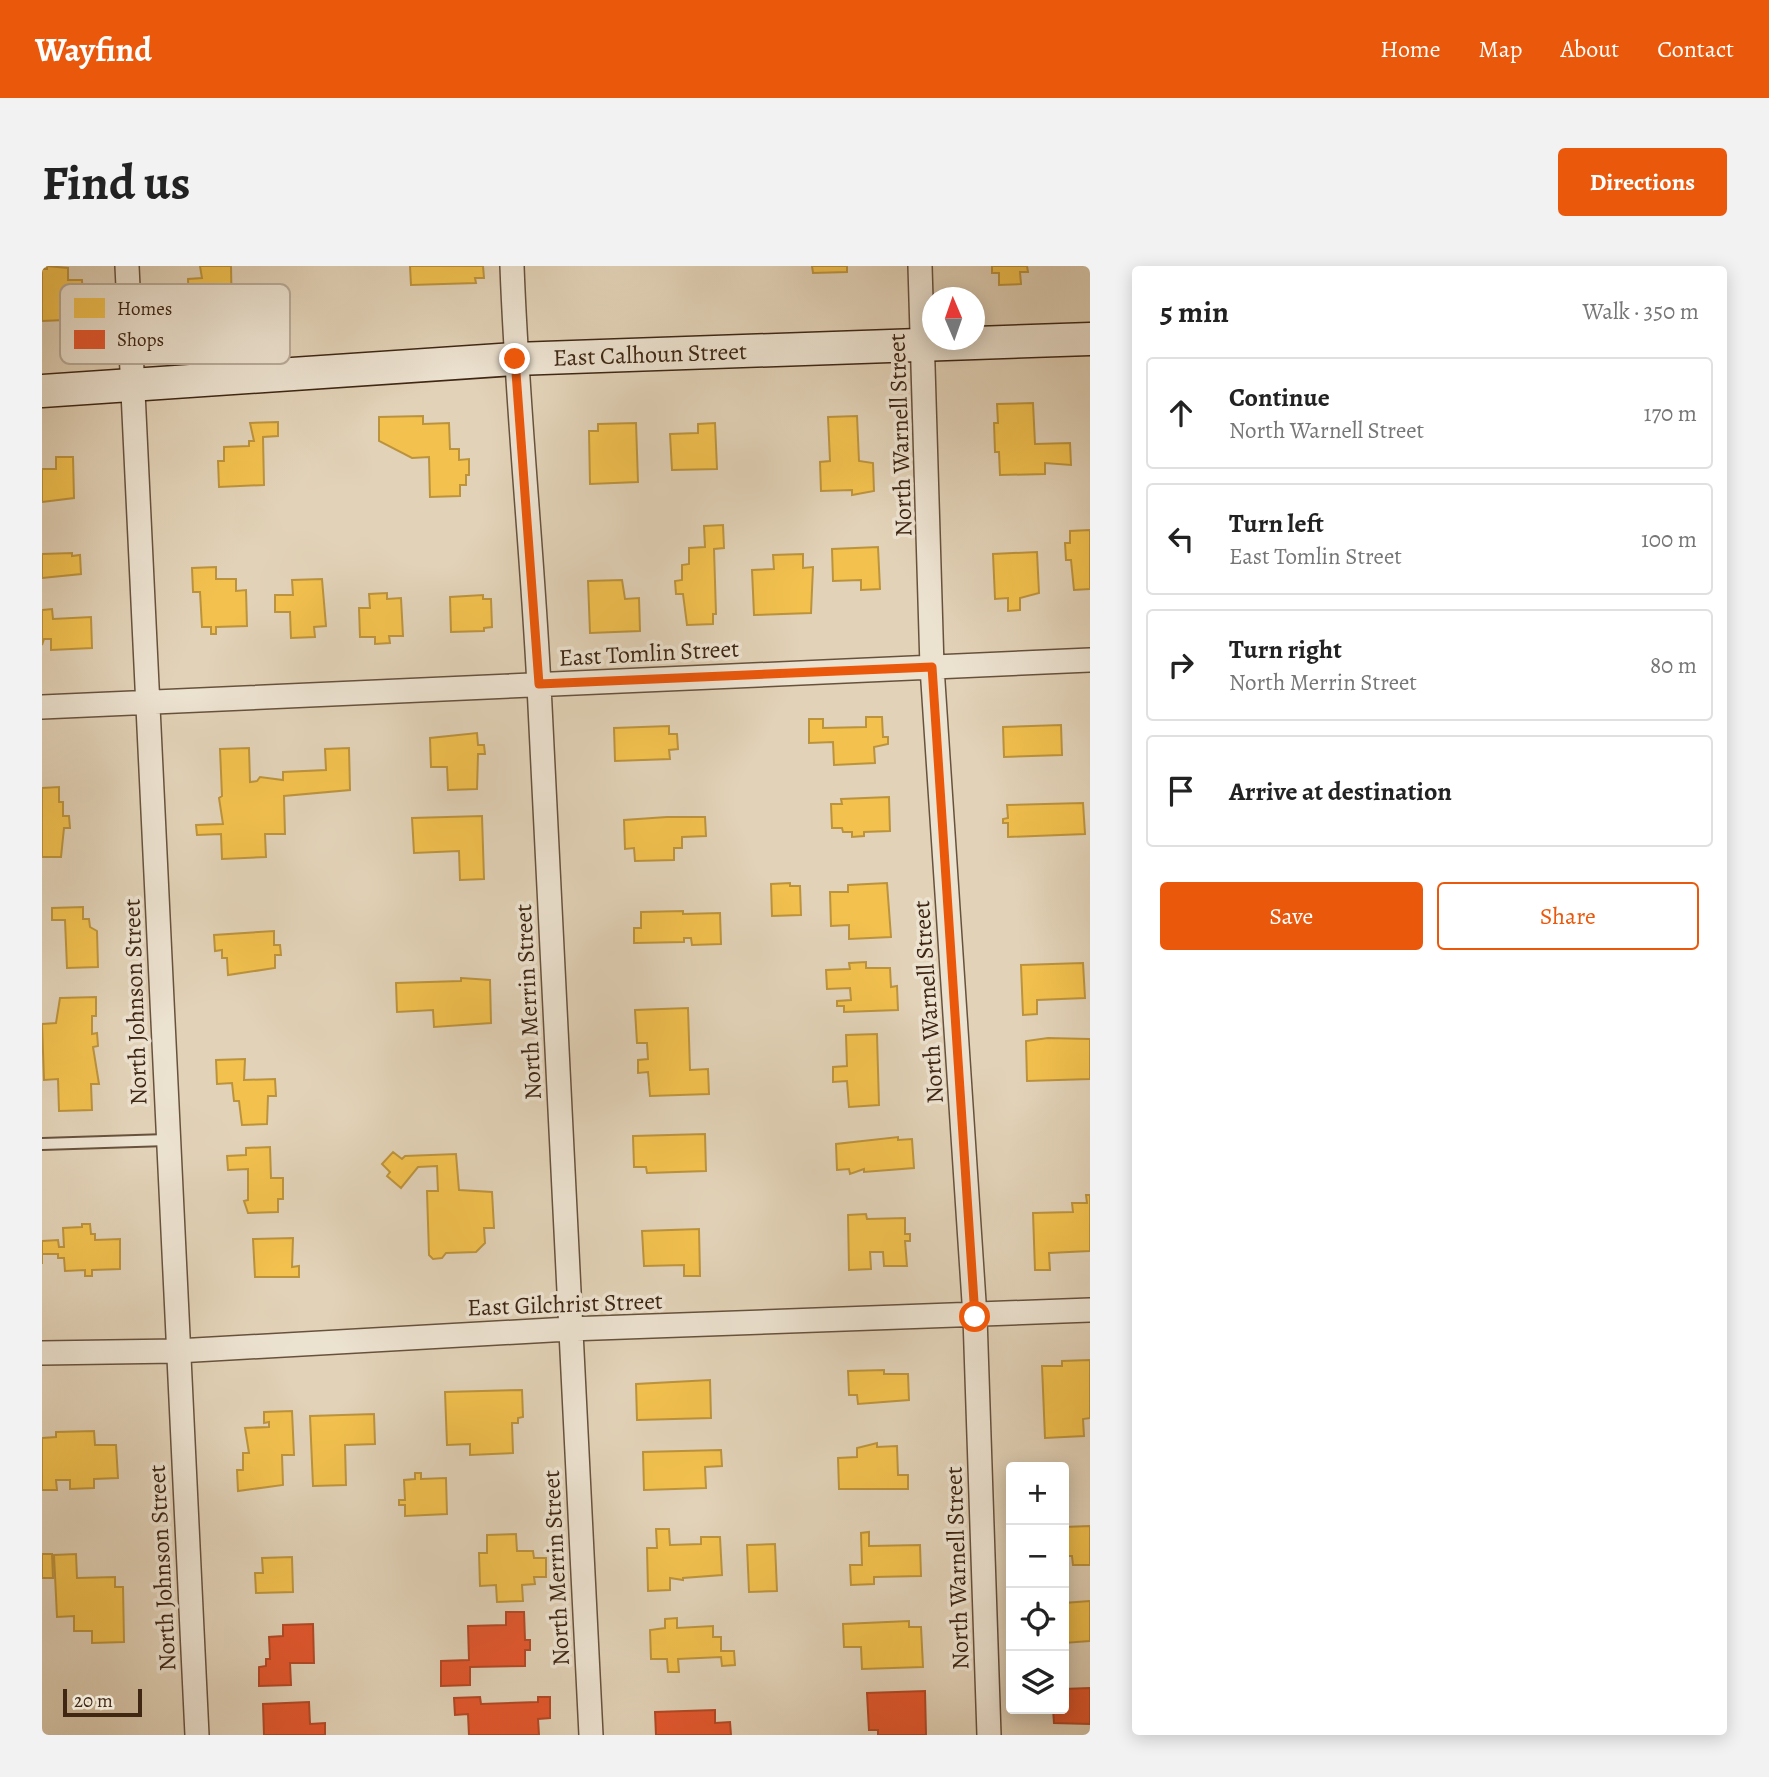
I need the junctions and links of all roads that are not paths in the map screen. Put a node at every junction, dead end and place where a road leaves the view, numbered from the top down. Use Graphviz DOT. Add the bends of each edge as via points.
graph roads {
  1 [pos="127,266"];
  2 [pos="512,266"];
  3 [pos="920,266"];
  4 [pos="128,284"];
  5 [pos="922,306"];
  6 [pos="1090,339"];
  7 [pos="985,344"];
  8 [pos="922,347"];
  9 [pos="924,350"];
  10 [pos="515,359"];
  11 [pos="132,364"];
  12 [pos="133,385"];
  13 [pos="42,391"];
  14 [pos="1090,660"];
  15 [pos="932,667"];
  16 [pos="539,684"];
  17 [pos="149,704"];
  18 [pos="42,707"];
  19 [pos="167,1140"];
  20 [pos="42,1144"];
  21 [pos="1090,1310"];
  22 [pos="975,1317"];
  23 [pos="569,1329"];
  24 [pos="177,1351"];
  25 [pos="42,1353"];
  26 [pos="197,1735"];
  27 [pos="592,1735"];
  28 [pos="989,1735"];
  1 -- 4 [label="street, North Johnson Street"];
  2 -- 10 [label="street, North Merrin Street"];
  3 -- 5 [label="street, North Warnell Street"];
  6 -- 7 [label="street, East Calhoun Street"];
  8 -- 10 [label="street, East Calhoun Street"];
  9 -- 15 [label="street, North Warnell Street"];
  10 -- 12 [label="street, East Calhoun Street"];
  10 -- 16 [label="street, North Merrin Street"];
  11 -- 12 [label="street, North Johnson Street"];
  12 -- 13 [label="street, East Calhoun Street"];
  12 -- 17 [label="street, North Johnson Street"];
  14 -- 15 [label="street, East Tomlin Street"];
  15 -- 16 [label="street, East Tomlin Street"];
  15 -- 22 [label="street, North Warnell Street"];
  16 -- 17 [label="street, East Tomlin Street"];
  16 -- 23 [label="street, North Merrin Street"];
  17 -- 18 [label="street, East Tomlin Street"];
  17 -- 19 [label="street, North Johnson Street"];
  19 -- 20 [label="lane"];
  19 -- 24 [label="street, North Johnson Street"];
  21 -- 22 [label="street, East Gilchrist Street"];
  22 -- 23 [label="street, East Gilchrist Street"];
  22 -- 28 [label="street, North Warnell Street"];
  23 -- 24 [label="street, East Gilchrist Street"];
  23 -- 27 [label="street, North Merrin Street"];
  24 -- 25 [label="street, East Gilchrist Street"];
  24 -- 26 [label="street, North Johnson Street"];
}
